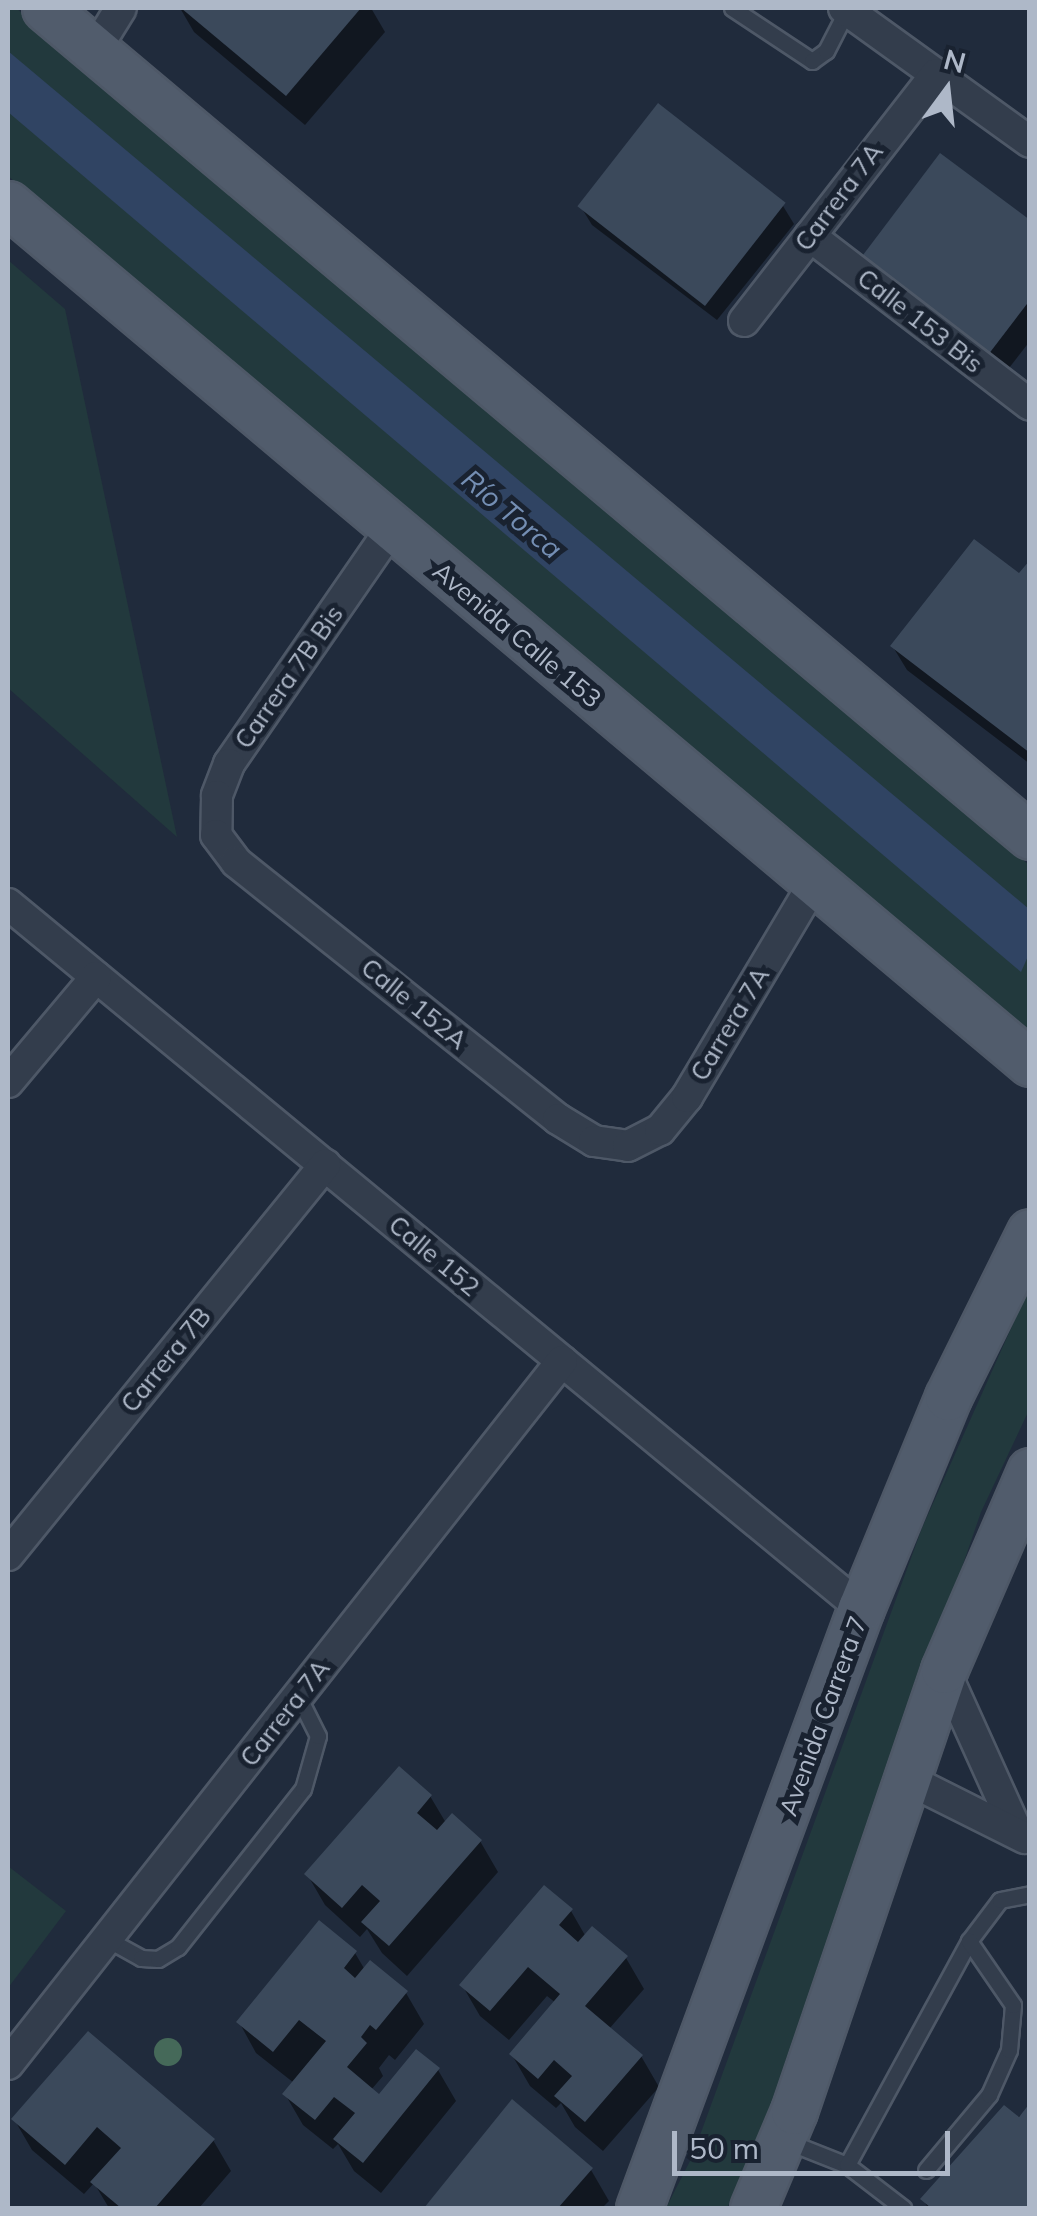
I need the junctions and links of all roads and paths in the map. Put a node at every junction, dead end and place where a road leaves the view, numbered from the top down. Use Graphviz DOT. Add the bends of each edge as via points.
graph roads {
  1 [pos="44,8"];
  2 [pos="121,8"];
  3 [pos="732,8"];
  4 [pos="846,8"];
  5 [pos="95,50"];
  6 [pos="936,74"];
  7 [pos="1030,142"];
  8 [pos="8,204"];
  9 [pos="810,236"];
  10 [pos="744,321"];
  11 [pos="1030,405"];
  12 [pos="391,528"];
  13 [pos="216,835"];
  14 [pos="1030,836"];
  15 [pos="813,885"];
  16 [pos="8,904"];
  17 [pos="96,977"];
  18 [pos="1030,1063"];
  19 [pos="8,1082"];
  20 [pos="628,1146"];
  21 [pos="325,1165"];
  22 [pos="1030,1232"];
  23 [pos="562,1361"];
  24 [pos="1030,1472"];
  25 [pos="8,1555"];
  26 [pos="862,1608"];
  27 [pos="944,1670"];
  28 [pos="298,1696"];
  29 [pos="907,1779"];
  30 [pos="1024,1838"];
  31 [pos="1030,1894"];
  32 [pos="107,1939"];
  33 [pos="969,1941"];
  34 [pos="8,2064"];
  35 [pos="782,2140"];
  36 [pos="847,2165"];
  37 [pos="926,2170"];
  38 [pos="639,2208"];
  39 [pos="753,2208"];
  40 [pos="903,2208"];
  1 -- 5 [label="main road"];
  2 -- 5 [label="street"];
  3 -- 4 [label="lane" via="812,61 826,51"];
  4 -- 6 [label="street"];
  5 -- 14 [label="main road"];
  6 -- 7 [label="street"];
  6 -- 9 [label="street, Carrera 7A"];
  8 -- 12 [label="main road, Avenida Calle 153"];
  9 -- 10 [label="street, Carrera 7A"];
  9 -- 11 [label="street, Calle 153 Bis"];
  12 -- 13 [label="street, Carrera 7B Bis" via="229,764 217,796"];
  12 -- 15 [label="main road, Avenida Calle 153"];
  13 -- 20 [label="street, Calle 152A" via="236,862 558,1119 594,1140"];
  15 -- 18 [label="main road, Avenida Calle 153"];
  15 -- 20 [label="street, Carrera 7A" via="686,1097 660,1130"];
  16 -- 17 [label="street, Calle 152"];
  17 -- 19 [label="street"];
  17 -- 21 [label="street, Calle 152"];
  21 -- 23 [label="street, Calle 152"];
  21 -- 25 [label="street, Carrera 7B"];
  22 -- 26 [label="main road, Avenida Carrera 7" via="948,1398"];
  23 -- 26 [label="street, Calle 152"];
  23 -- 28 [label="street, Carrera 7A"];
  24 -- 27 [label="main road"];
  26 -- 38 [label="main road, Avenida Carrera 7"];
  27 -- 29 [label="main road"];
  27 -- 30 [label="street"];
  28 -- 32 [label="street, Carrera 7A"];
  28 -- 32 [label="lane" via="318,1736 303,1789 178,1947 158,1959 141,1958"];
  29 -- 30 [label="street"];
  29 -- 35 [label="main road"];
  31 -- 33 [label="lane" via="1000,1900"];
  32 -- 34 [label="street, Carrera 7A"];
  33 -- 36 [label="lane"];
  33 -- 37 [label="lane" via="1014,2005 1010,2050 988,2096"];
  35 -- 36 [label="lane"];
  35 -- 39 [label="main road"];
  36 -- 40 [label="lane"];
}
